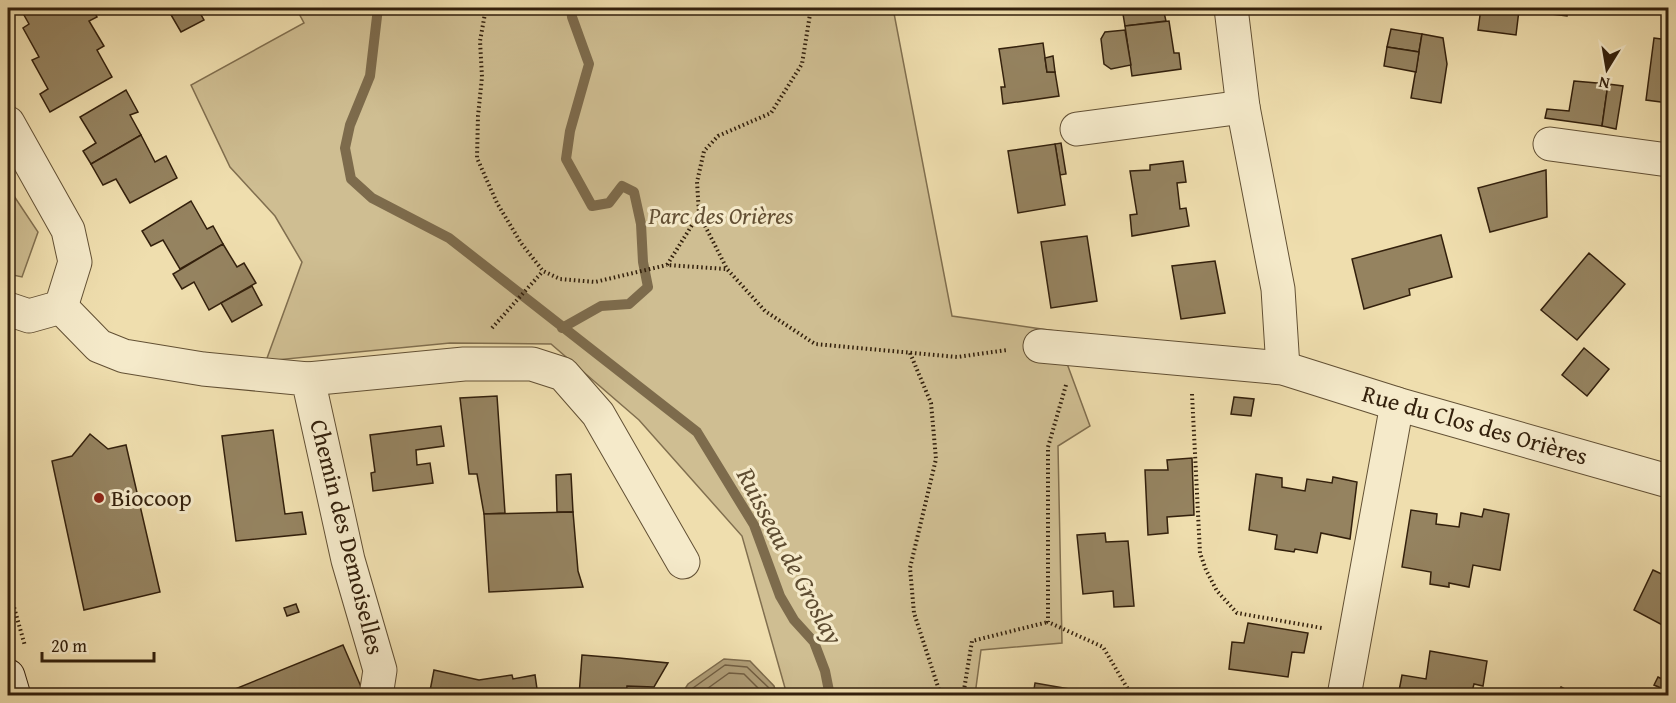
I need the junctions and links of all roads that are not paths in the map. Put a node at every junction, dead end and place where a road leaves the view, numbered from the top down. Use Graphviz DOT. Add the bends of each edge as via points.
graph roads {
  1 [pos="1231,8"];
  2 [pos="1243,107"];
  3 [pos="8,123"];
  4 [pos="1077,129"];
  5 [pos="1550,144"];
  6 [pos="1668,160"];
  7 [pos="61,307"];
  8 [pos="8,309"];
  9 [pos="1040,346"];
  10 [pos="1283,368"];
  11 [pos="308,380"];
  12 [pos="1397,404"];
  13 [pos="1668,481"];
  14 [pos="683,562"];
  15 [pos="17,664"];
  16 [pos="14,696"];
  17 [pos="376,696"];
  18 [pos="1344,696"];
  1 -- 2 [label="street"];
  2 -- 4 [label="street"];
  2 -- 10 [label="street" via="1278,289"];
  3 -- 7 [label="street" via="68,230 75,262"];
  5 -- 6 [label="street"];
  7 -- 8 [label="street" via="29,316"];
  7 -- 11 [label="street" via="99,346 124,356"];
  9 -- 10 [label="street, Rue du Clos des Orières"];
  10 -- 12 [label="street, Rue du Clos des Orières"];
  11 -- 14 [label="street" via="464,364 532,364 563,374 598,414"];
  11 -- 17 [label="street, Chemin des Demoiselles" via="348,560 380,670"];
  12 -- 13 [label="street, Rue du Clos des Orières"];
  12 -- 18 [label="street"];
  15 -- 16 [label="street"];
}
